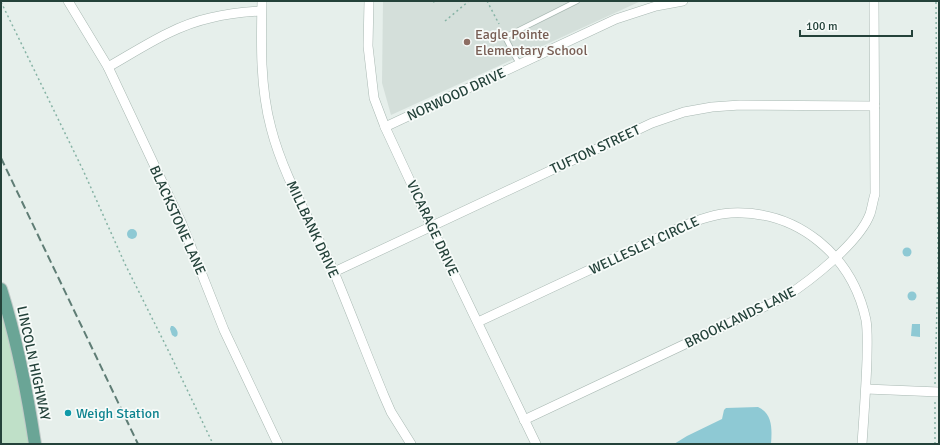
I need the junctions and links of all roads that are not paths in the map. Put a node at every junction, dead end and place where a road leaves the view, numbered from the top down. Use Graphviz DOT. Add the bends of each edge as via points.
graph roads {
  1 [pos="68,1"];
  2 [pos="262,1"];
  3 [pos="369,1"];
  4 [pos="577,1"];
  5 [pos="682,1"];
  6 [pos="874,1"];
  7 [pos="261,11"];
  8 [pos="519,64"];
  9 [pos="108,67"];
  10 [pos="875,106"];
  11 [pos="385,127"];
  12 [pos="431,226"];
  13 [pos="836,257"];
  14 [pos="334,272"];
  15 [pos="1,289"];
  16 [pos="478,322"];
  17 [pos="866,389"];
  18 [pos="937,396"];
  19 [pos="524,420"];
  20 [pos="35,444"];
  21 [pos="278,444"];
  22 [pos="411,444"];
  23 [pos="536,444"];
  24 [pos="862,444"];
  1 -- 9 [label="street, BLACKSTONE LANE"];
  2 -- 7 [label="street, MILLBANK DRIVE"];
  3 -- 11 [label="street, VICARAGE DRIVE" via="370,72 374,98"];
  4 -- 8 [label="lane" via="505,37"];
  5 -- 8 [label="street, NORWOOD DRIVE" via="656,6 616,19"];
  6 -- 10 [label="street, BROOKLANDS LANE"];
  7 -- 9 [label="street" via="231,13 186,25"];
  7 -- 14 [label="street, MILLBANK DRIVE" via="264,94 271,127 290,180"];
  8 -- 11 [label="street, NORWOOD DRIVE"];
  9 -- 21 [label="street, BLACKSTONE LANE" via="182,224 224,330"];
  10 -- 12 [label="street, TUFTON STREET" via="740,105 684,112 652,122"];
  10 -- 13 [label="street, BROOKLANDS LANE" via="875,194 869,215 857,236"];
  11 -- 12 [label="street, VICARAGE DRIVE"];
  12 -- 14 [label="street, TUFTON STREET"];
  12 -- 16 [label="street, VICARAGE DRIVE"];
  13 -- 16 [label="street, WELLESLEY CIRCLE" via="813,236 791,223 764,215 730,213 704,217"];
  13 -- 17 [label="street, WELLESLEY CIRCLE" via="851,278 866,321"];
  13 -- 19 [label="street, BROOKLANDS LANE" via="799,288 784,297"];
  14 -- 22 [label="street, MILLBANK DRIVE" via="391,412"];
  15 -- 20 [label="main road, LINCOLN HIGHWAY" via="22,367"];
  16 -- 19 [label="street, VICARAGE DRIVE"];
  17 -- 18 [label="street"];
  17 -- 24 [label="street, WELLESLEY CIRCLE"];
  19 -- 23 [label="street, VICARAGE DRIVE"];
}
